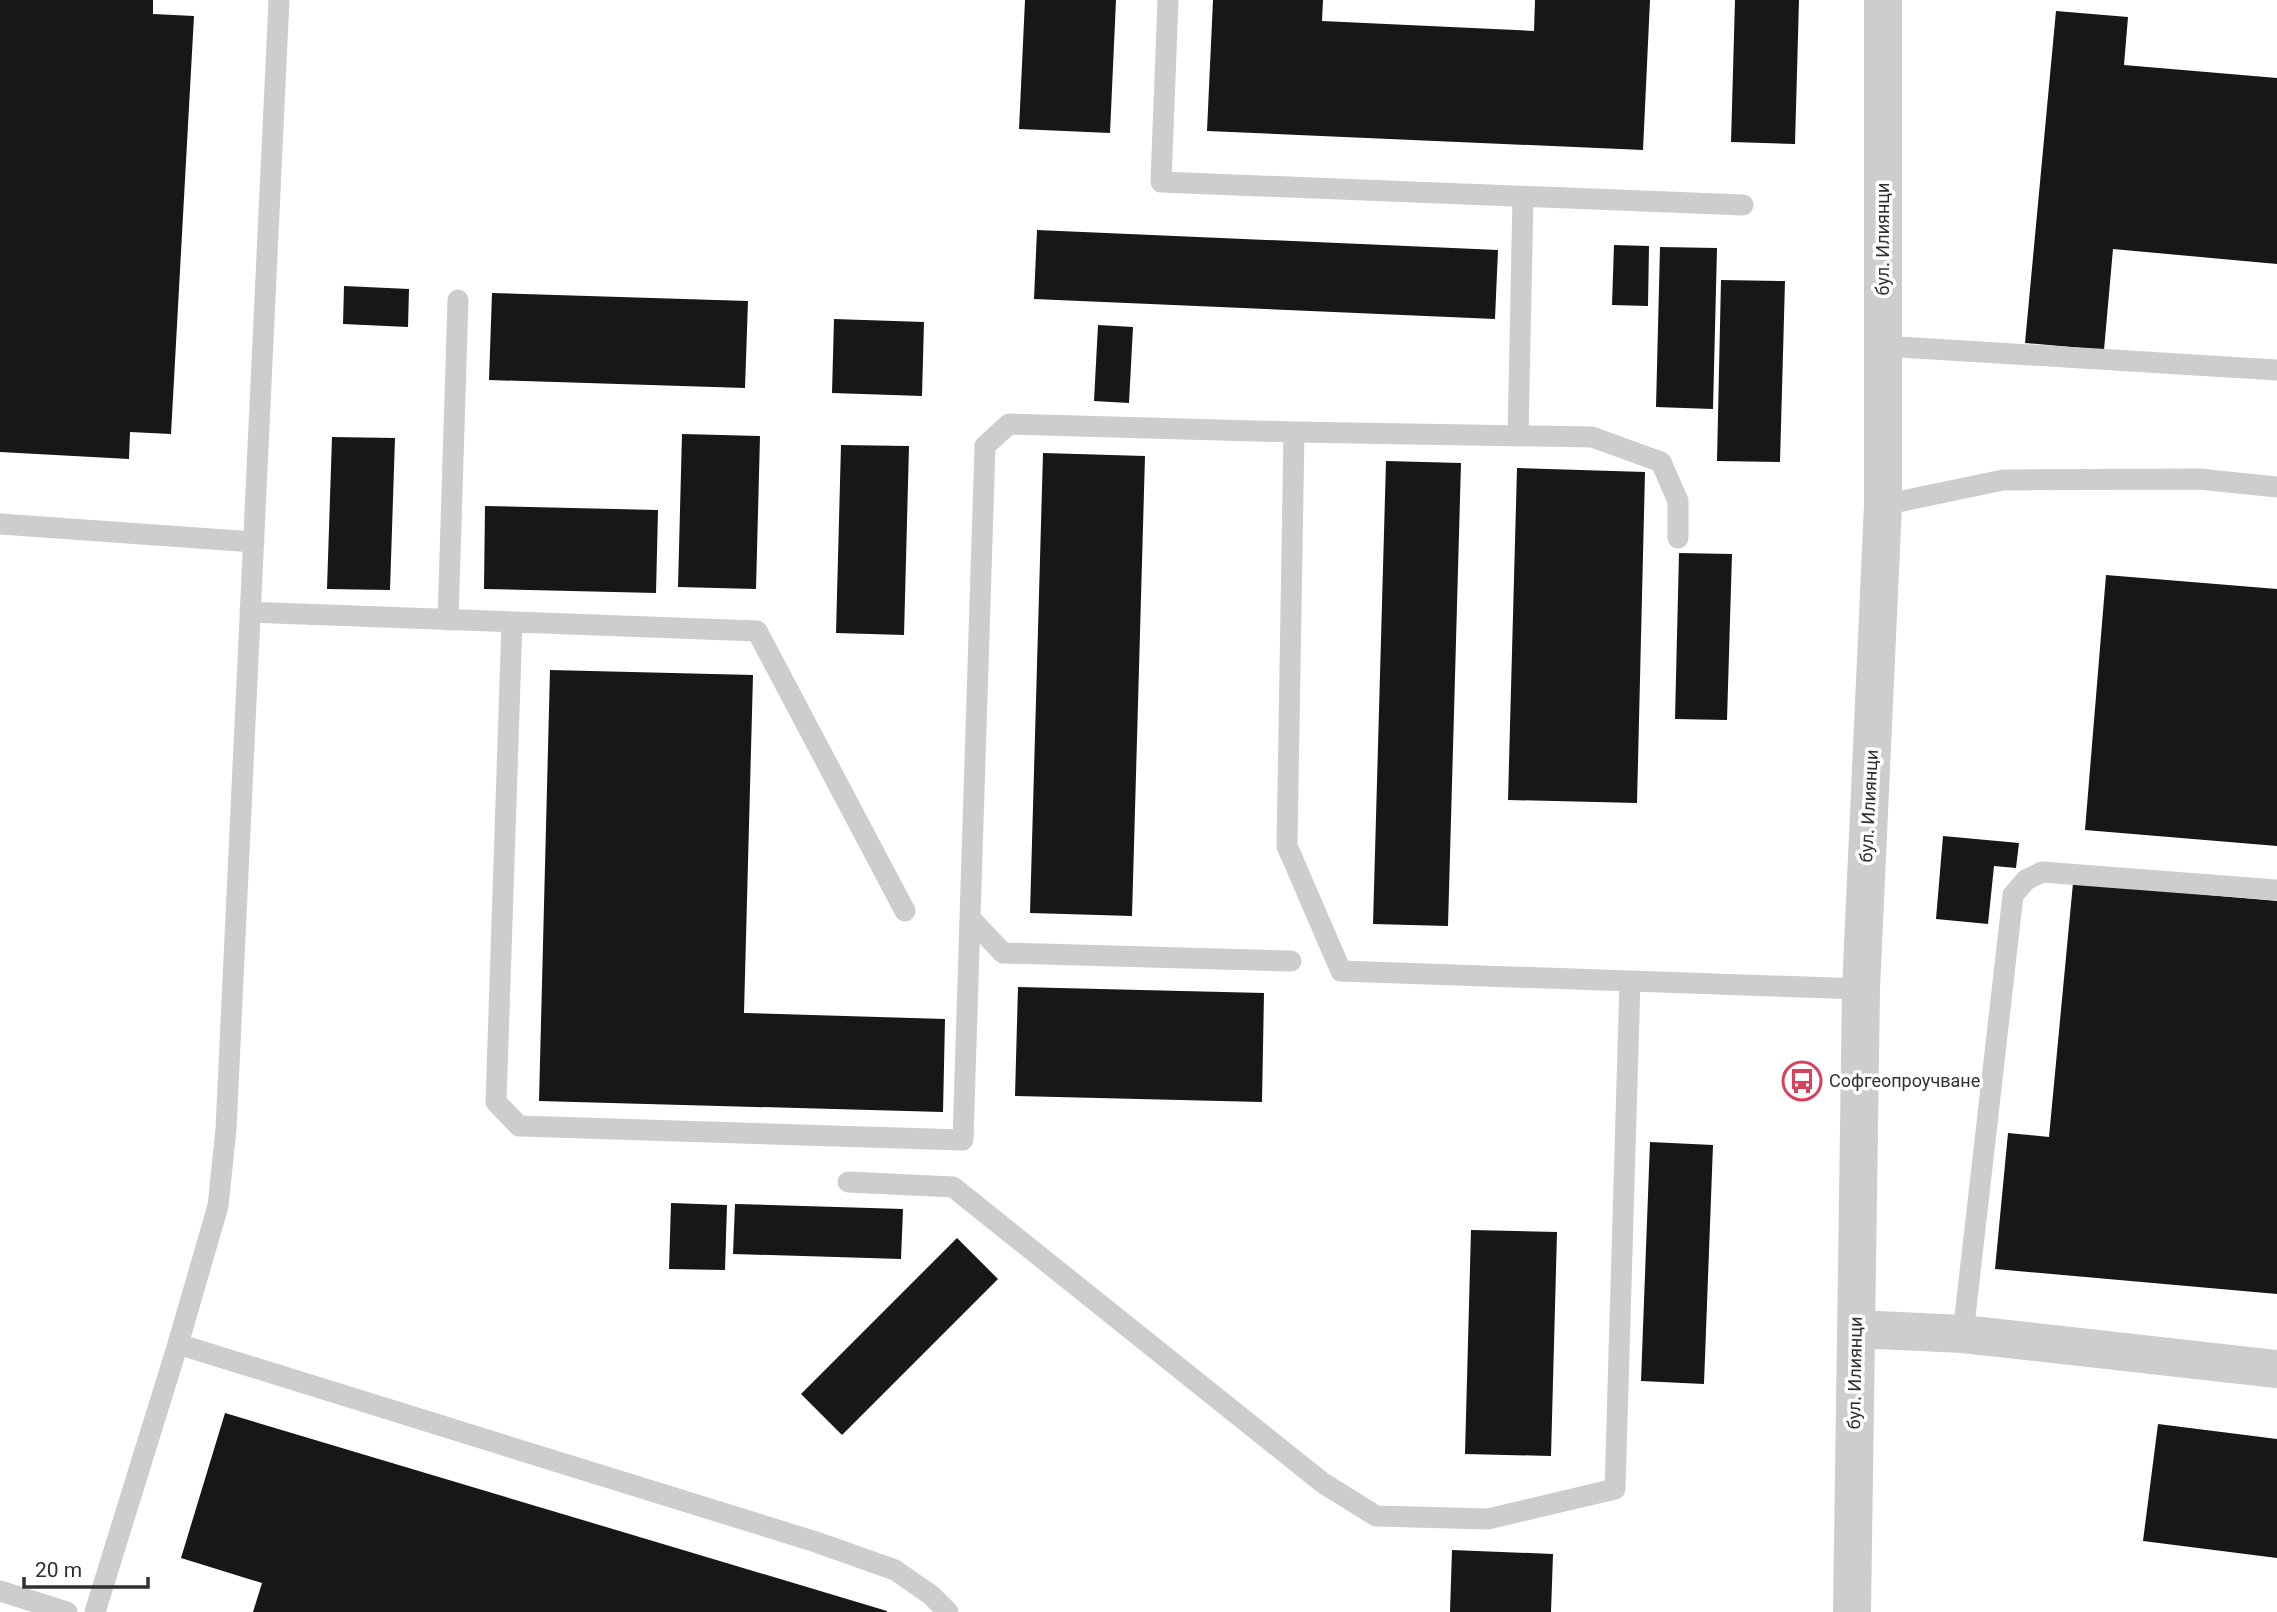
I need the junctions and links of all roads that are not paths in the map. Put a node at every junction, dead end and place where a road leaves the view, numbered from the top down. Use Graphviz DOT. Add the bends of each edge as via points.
graph roads {
  1 [pos="279,0"];
  2 [pos="1168,0"];
  3 [pos="1884,0"];
  4 [pos="1523,197"];
  5 [pos="1742,205"];
  6 [pos="458,300"];
  7 [pos="1883,346"];
  8 [pos="2277,370"];
  9 [pos="1294,432"];
  10 [pos="1518,436"];
  11 [pos="2277,487"];
  12 [pos="1883,505"];
  13 [pos="0,524"];
  14 [pos="1678,538"];
  15 [pos="254,541"];
  16 [pos="250,612"];
  17 [pos="448,620"];
  18 [pos="512,622"];
  19 [pos="2277,890"];
  20 [pos="905,911"];
  21 [pos="970,918"];
  22 [pos="1291,961"];
  23 [pos="1630,981"];
  24 [pos="1861,989"];
  25 [pos="848,1182"];
  26 [pos="1856,1329"];
  27 [pos="1963,1334"];
  28 [pos="178,1344"];
  29 [pos="2277,1369"];
  30 [pos="0,1591"];
  31 [pos="67,1612"];
  32 [pos="95,1612"];
  33 [pos="948,1612"];
  34 [pos="1852,1612"];
  1 -- 15 [label="lane"];
  2 -- 4 [label="lane" via="1161,182"];
  3 -- 7 [label="street, бул. Илиянци"];
  4 -- 5 [label="lane"];
  4 -- 10 [label="lane"];
  6 -- 17 [label="lane"];
  7 -- 8 [label="lane"];
  7 -- 12 [label="street, бул. Илиянци"];
  9 -- 10 [label="lane"];
  9 -- 21 [label="lane" via="1009,424 985,446"];
  9 -- 23 [label="lane" via="1287,846 1341,971"];
  10 -- 14 [label="lane" via="1592,437 1661,462 1678,502"];
  11 -- 12 [label="lane" via="2199,479 2004,480"];
  12 -- 24 [label="street, бул. Илиянци"];
  13 -- 15 [label="lane"];
  15 -- 16 [label="lane"];
  16 -- 17 [label="lane"];
  16 -- 28 [label="lane" via="226,1129 218,1206"];
  17 -- 18 [label="lane"];
  18 -- 20 [label="lane" via="757,631"];
  18 -- 21 [label="lane" via="496,1102 519,1126 963,1140"];
  19 -- 27 [label="lane" via="2042,872 2026,880 2013,895"];
  21 -- 22 [label="lane" via="1003,953"];
  23 -- 24 [label="lane"];
  23 -- 25 [label="lane" via="1615,1489 1488,1519 1376,1516 1323,1483 953,1187"];
  24 -- 26 [label="street, бул. Илиянци"];
  26 -- 27 [label="street"];
  26 -- 34 [label="street, бул. Илиянци"];
  27 -- 29 [label="street"];
  28 -- 32 [label="lane"];
  28 -- 33 [label="lane" via="816,1542 895,1570"];
  30 -- 31 [label="lane"];
}
